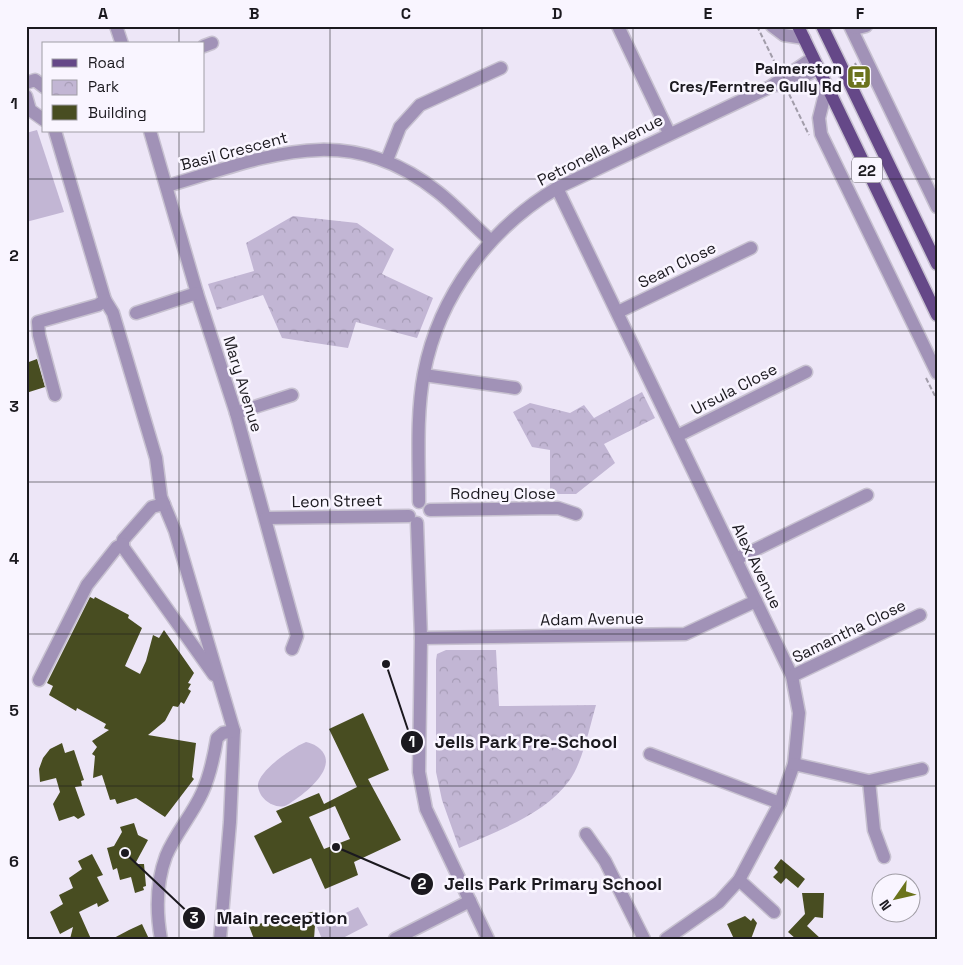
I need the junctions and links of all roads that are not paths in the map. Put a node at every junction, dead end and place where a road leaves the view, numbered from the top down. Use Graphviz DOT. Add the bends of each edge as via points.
graph roads {
  1 [pos="116,26"];
  2 [pos="618,26"];
  3 [pos="772,26"];
  4 [pos="798,26"];
  5 [pos="822,26"];
  6 [pos="850,26"];
  7 [pos="866,26"];
  8 [pos="804,38"];
  9 [pos="121,42"];
  10 [pos="835,53"];
  11 [pos="816,64"];
  12 [pos="501,68"];
  13 [pos="26,83"];
  14 [pos="42,86"];
  15 [pos="827,86"];
  16 [pos="26,96"];
  17 [pos="42,119"];
  18 [pos="55,132"];
  19 [pos="150,132"];
  20 [pos="669,133"];
  21 [pos="387,160"];
  22 [pos="167,186"];
  23 [pos="557,188"];
  24 [pos="937,207"];
  25 [pos="491,241"];
  26 [pos="750,248"];
  27 [pos="937,264"];
  28 [pos="197,293"];
  29 [pos="105,300"];
  30 [pos="618,312"];
  31 [pos="136,313"];
  32 [pos="937,315"];
  33 [pos="806,372"];
  34 [pos="937,373"];
  35 [pos="424,375"];
  36 [pos="515,388"];
  37 [pos="55,395"];
  38 [pos="292,395"];
  39 [pos="236,413"];
  40 [pos="677,436"];
  41 [pos="867,495"];
  42 [pos="419,502"];
  43 [pos="164,504"];
  44 [pos="430,510"];
  45 [pos="576,514"];
  46 [pos="266,518"];
  47 [pos="413,520"];
  48 [pos="123,544"];
  49 [pos="736,559"];
  50 [pos="756,601"];
  51 [pos="920,615"];
  52 [pos="421,638"];
  53 [pos="292,648"];
  54 [pos="792,676"];
  55 [pos="39,680"];
  56 [pos="220,684"];
  57 [pos="234,731"];
  58 [pos="650,754"];
  59 [pos="794,764"];
  60 [pos="922,769"];
  61 [pos="869,781"];
  62 [pos="780,803"];
  63 [pos="586,834"];
  64 [pos="884,857"];
  65 [pos="739,880"];
  66 [pos="470,901"];
  67 [pos="774,912"];
  68 [pos="161,939"];
  69 [pos="220,939"];
  70 [pos="395,939"];
  71 [pos="488,939"];
  72 [pos="644,939"];
  73 [pos="666,939"];
  1 -- 9 [label="street"];
  2 -- 20 [label="street"];
  3 -- 8 [label="street" via="784,35"];
  4 -- 8 [label="main road, 22"];
  5 -- 10 [label="main road, 22"];
  6 -- 7 [label="street"];
  6 -- 24 [label="street"];
  8 -- 11 [label="main road, 22"];
  10 -- 11 [label="main road"];
  10 -- 27 [label="main road, 22"];
  11 -- 15 [label="main road, 22"];
  11 -- 20 [label="street, Petronella Avenue" via="792,82 770,86"];
  12 -- 21 [label="street" via="420,105 400,127"];
  13 -- 14 [label="street" via="35,80"];
  15 -- 32 [label="main road, 22"];
  15 -- 34 [label="street" via="819,118 821,134"];
  16 -- 17 [label="street" via="30,110"];
  18 -- 29 [label="street"];
  19 -- 22 [label="street, Mary Avenue"];
  20 -- 23 [label="street, Petronella Avenue"];
  21 -- 22 [label="street, Basil Crescent" via="335,149 308,149 277,154"];
  21 -- 25 [label="street, Basil Crescent" via="438,192"];
  22 -- 28 [label="street, Mary Avenue"];
  23 -- 25 [label="street, Petronella Avenue" via="534,202"];
  23 -- 30 [label="street, Alex Avenue"];
  25 -- 35 [label="street, Petronella Avenue" via="469,267 454,293 430,350"];
  26 -- 30 [label="street, Sean Close"];
  28 -- 31 [label="street"];
  28 -- 39 [label="street, Mary Avenue"];
  29 -- 37 [label="street" via="98,305 38,322"];
  29 -- 43 [label="street" via="113,312 156,458"];
  30 -- 40 [label="street, Alex Avenue"];
  33 -- 40 [label="street, Ursula Close"];
  35 -- 36 [label="street"];
  35 -- 42 [label="street, Petronella Avenue"];
  38 -- 39 [label="street"];
  39 -- 46 [label="street, Mary Avenue"];
  40 -- 49 [label="street, Alex Avenue"];
  41 -- 49 [label="street"];
  42 -- 44 [label="street"];
  42 -- 47 [label="street" via="411,506"];
  43 -- 48 [label="street" via="152,507"];
  43 -- 56 [label="street"];
  44 -- 45 [label="street, Rodney Close" via="558,508"];
  44 -- 47 [label="street" via="427,520"];
  46 -- 47 [label="street, Leon Street"];
  46 -- 53 [label="street, Mary Avenue" via="296,636"];
  47 -- 52 [label="street"];
  48 -- 55 [label="street" via="117,547 87,585"];
  48 -- 56 [label="street"];
  49 -- 50 [label="street, Alex Avenue"];
  50 -- 52 [label="street, Adam Avenue" via="685,634"];
  50 -- 54 [label="street, Alex Avenue"];
  51 -- 54 [label="street, Samantha Close"];
  52 -- 66 [label="street" via="419,772 426,809"];
  54 -- 59 [label="street, Alex Avenue" via="799,713"];
  56 -- 57 [label="street"];
  57 -- 68 [label="street" via="217,738 202,793 166,856 158,894 157,919"];
  57 -- 69 [label="street"];
  58 -- 62 [label="street"];
  59 -- 61 [label="street"];
  59 -- 62 [label="street, Alex Avenue"];
  60 -- 61 [label="street"];
  61 -- 64 [label="street" via="874,830"];
  62 -- 65 [label="street, Alex Avenue"];
  63 -- 72 [label="street" via="605,861"];
  65 -- 67 [label="street"];
  65 -- 73 [label="street, Alex Avenue" via="719,902"];
  66 -- 70 [label="street"];
  66 -- 71 [label="street"];
}
